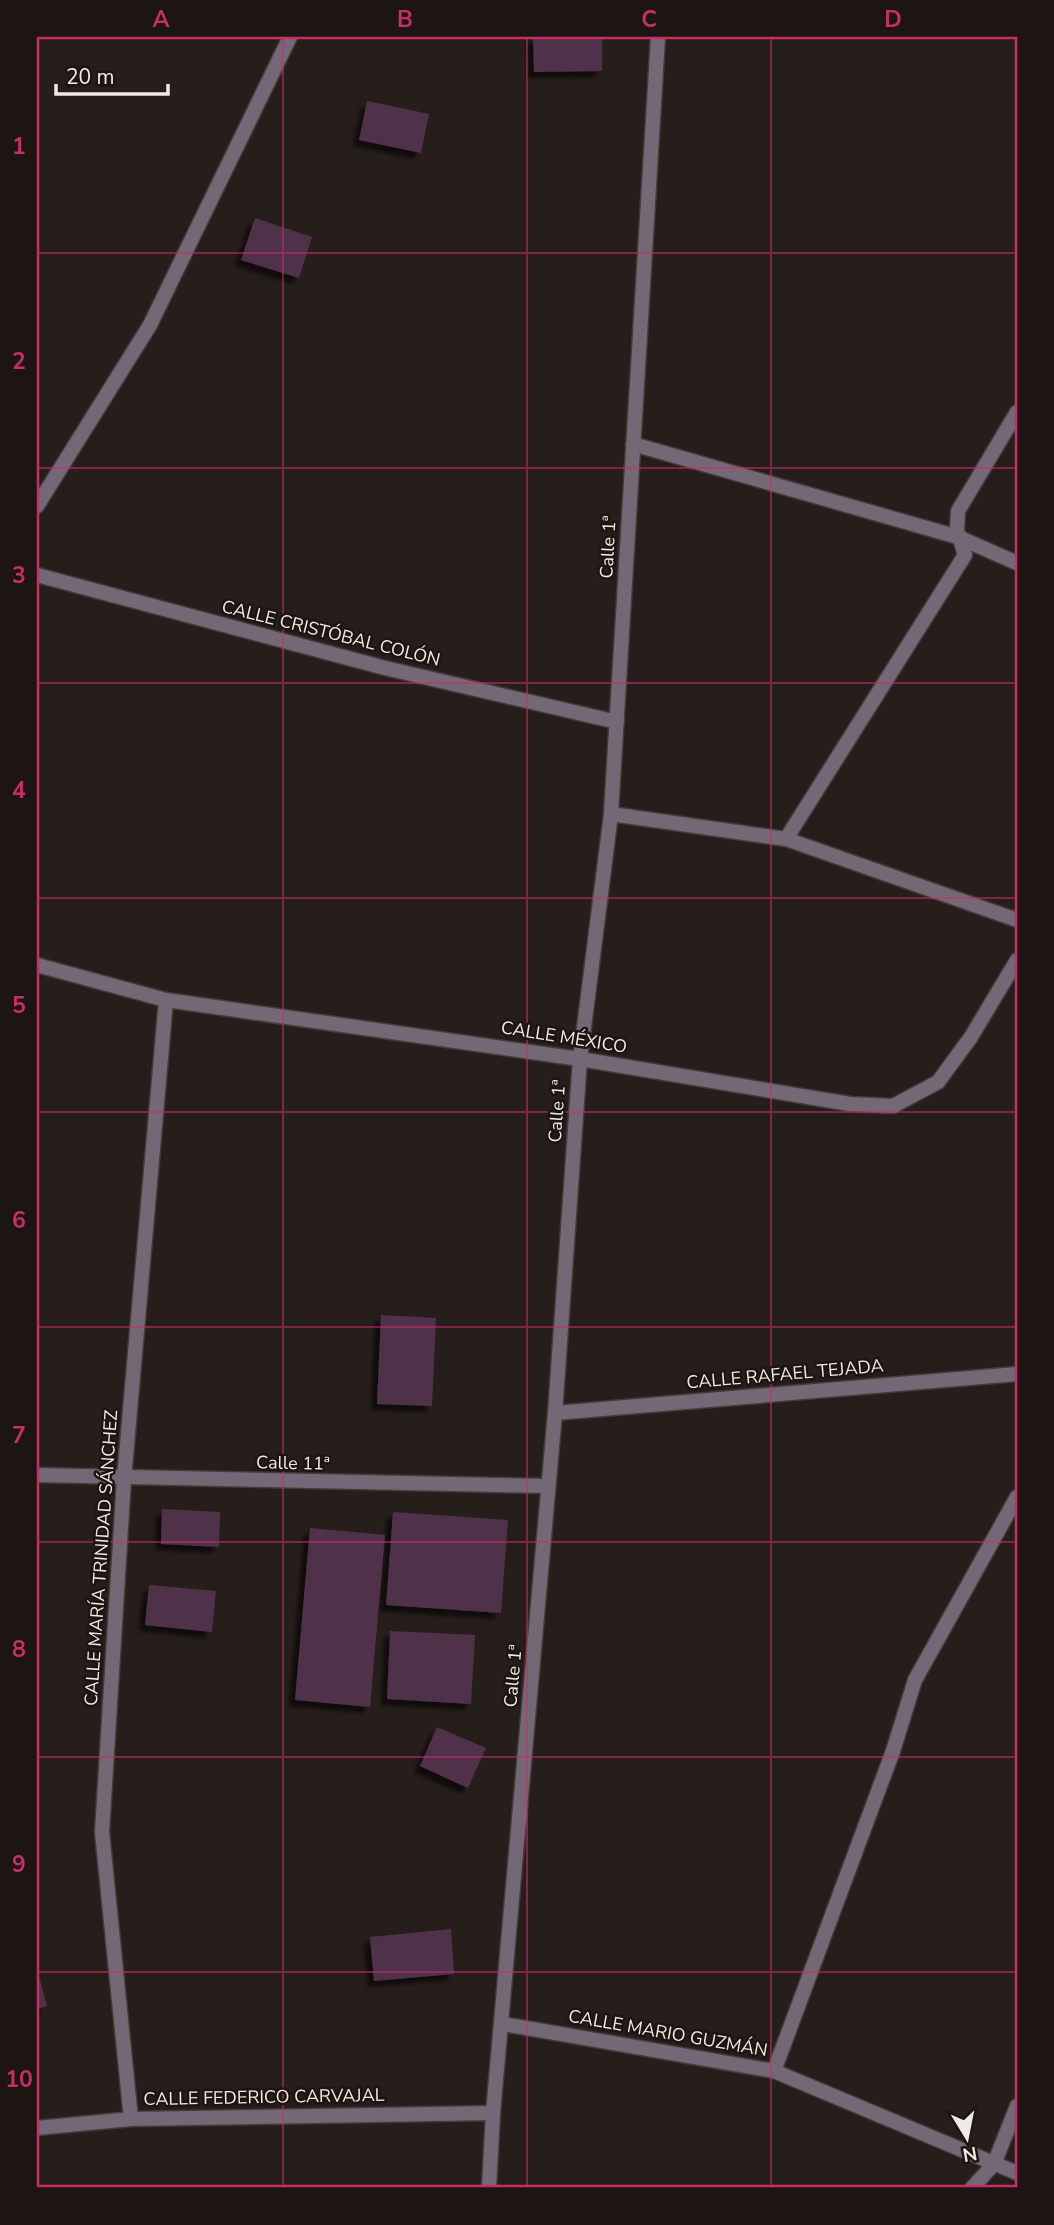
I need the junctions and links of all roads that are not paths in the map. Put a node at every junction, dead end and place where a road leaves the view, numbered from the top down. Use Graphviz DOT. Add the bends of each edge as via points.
graph roads {
  1 [pos="290,37"];
  2 [pos="658,37"];
  3 [pos="1017,411"];
  4 [pos="634,444"];
  5 [pos="37,506"];
  6 [pos="958,537"];
  7 [pos="1017,564"];
  8 [pos="37,575"];
  9 [pos="617,722"];
  10 [pos="611,814"];
  11 [pos="786,839"];
  12 [pos="1017,920"];
  13 [pos="1017,960"];
  14 [pos="37,965"];
  15 [pos="166,1000"];
  16 [pos="580,1059"];
  17 [pos="1017,1374"];
  18 [pos="555,1413"];
  19 [pos="37,1475"];
  20 [pos="124,1479"];
  21 [pos="548,1486"];
  22 [pos="1017,1497"];
  23 [pos="503,2024"];
  24 [pos="774,2071"];
  25 [pos="1017,2106"];
  26 [pos="493,2113"];
  27 [pos="131,2119"];
  28 [pos="37,2128"];
  29 [pos="994,2164"];
  30 [pos="1017,2173"];
  31 [pos="489,2188"];
  32 [pos="972,2188"];
  1 -- 5 [label="street" via="150,325"];
  2 -- 4 [label="street, Calle 1ª"];
  3 -- 6 [label="street" via="958,511"];
  4 -- 6 [label="street"];
  4 -- 9 [label="street, Calle 1ª"];
  6 -- 7 [label="street"];
  6 -- 11 [label="street" via="965,555"];
  8 -- 9 [label="street, CALLE CRISTÓBAL COLÓN" via="385,668"];
  9 -- 10 [label="street, Calle 1ª"];
  10 -- 11 [label="street"];
  10 -- 16 [label="street, Calle 1ª"];
  11 -- 12 [label="street"];
  13 -- 16 [label="street, CALLE MÉXICO" via="971,1037 937,1082 893,1106 850,1104"];
  14 -- 15 [label="street, CALLE MÉXICO"];
  15 -- 16 [label="street, CALLE MÉXICO"];
  15 -- 20 [label="street, CALLE MARÍA TRINIDAD SÁNCHEZ"];
  16 -- 18 [label="street, Calle 1ª"];
  17 -- 18 [label="street, CALLE RAFAEL TEJADA"];
  18 -- 21 [label="street, Calle 1ª"];
  19 -- 20 [label="street, Calle 11ª"];
  20 -- 21 [label="street, Calle 11ª"];
  20 -- 27 [label="street, CALLE MARÍA TRINIDAD SÁNCHEZ" via="102,1832"];
  21 -- 23 [label="street, Calle 1ª"];
  22 -- 24 [label="street" via="915,1680"];
  23 -- 24 [label="street, CALLE MARIO GUZMÁN"];
  23 -- 26 [label="street, Calle 1ª"];
  24 -- 29 [label="street, CALLE MARIO GUZMÁN"];
  25 -- 29 [label="street"];
  26 -- 27 [label="street, CALLE FEDERICO CARVAJAL"];
  26 -- 31 [label="street, Calle 1ª"];
  27 -- 28 [label="street, CALLE FEDERICO CARVAJAL"];
  29 -- 30 [label="street, CALLE MARIO GUZMÁN"];
  29 -- 32 [label="street"];
}
